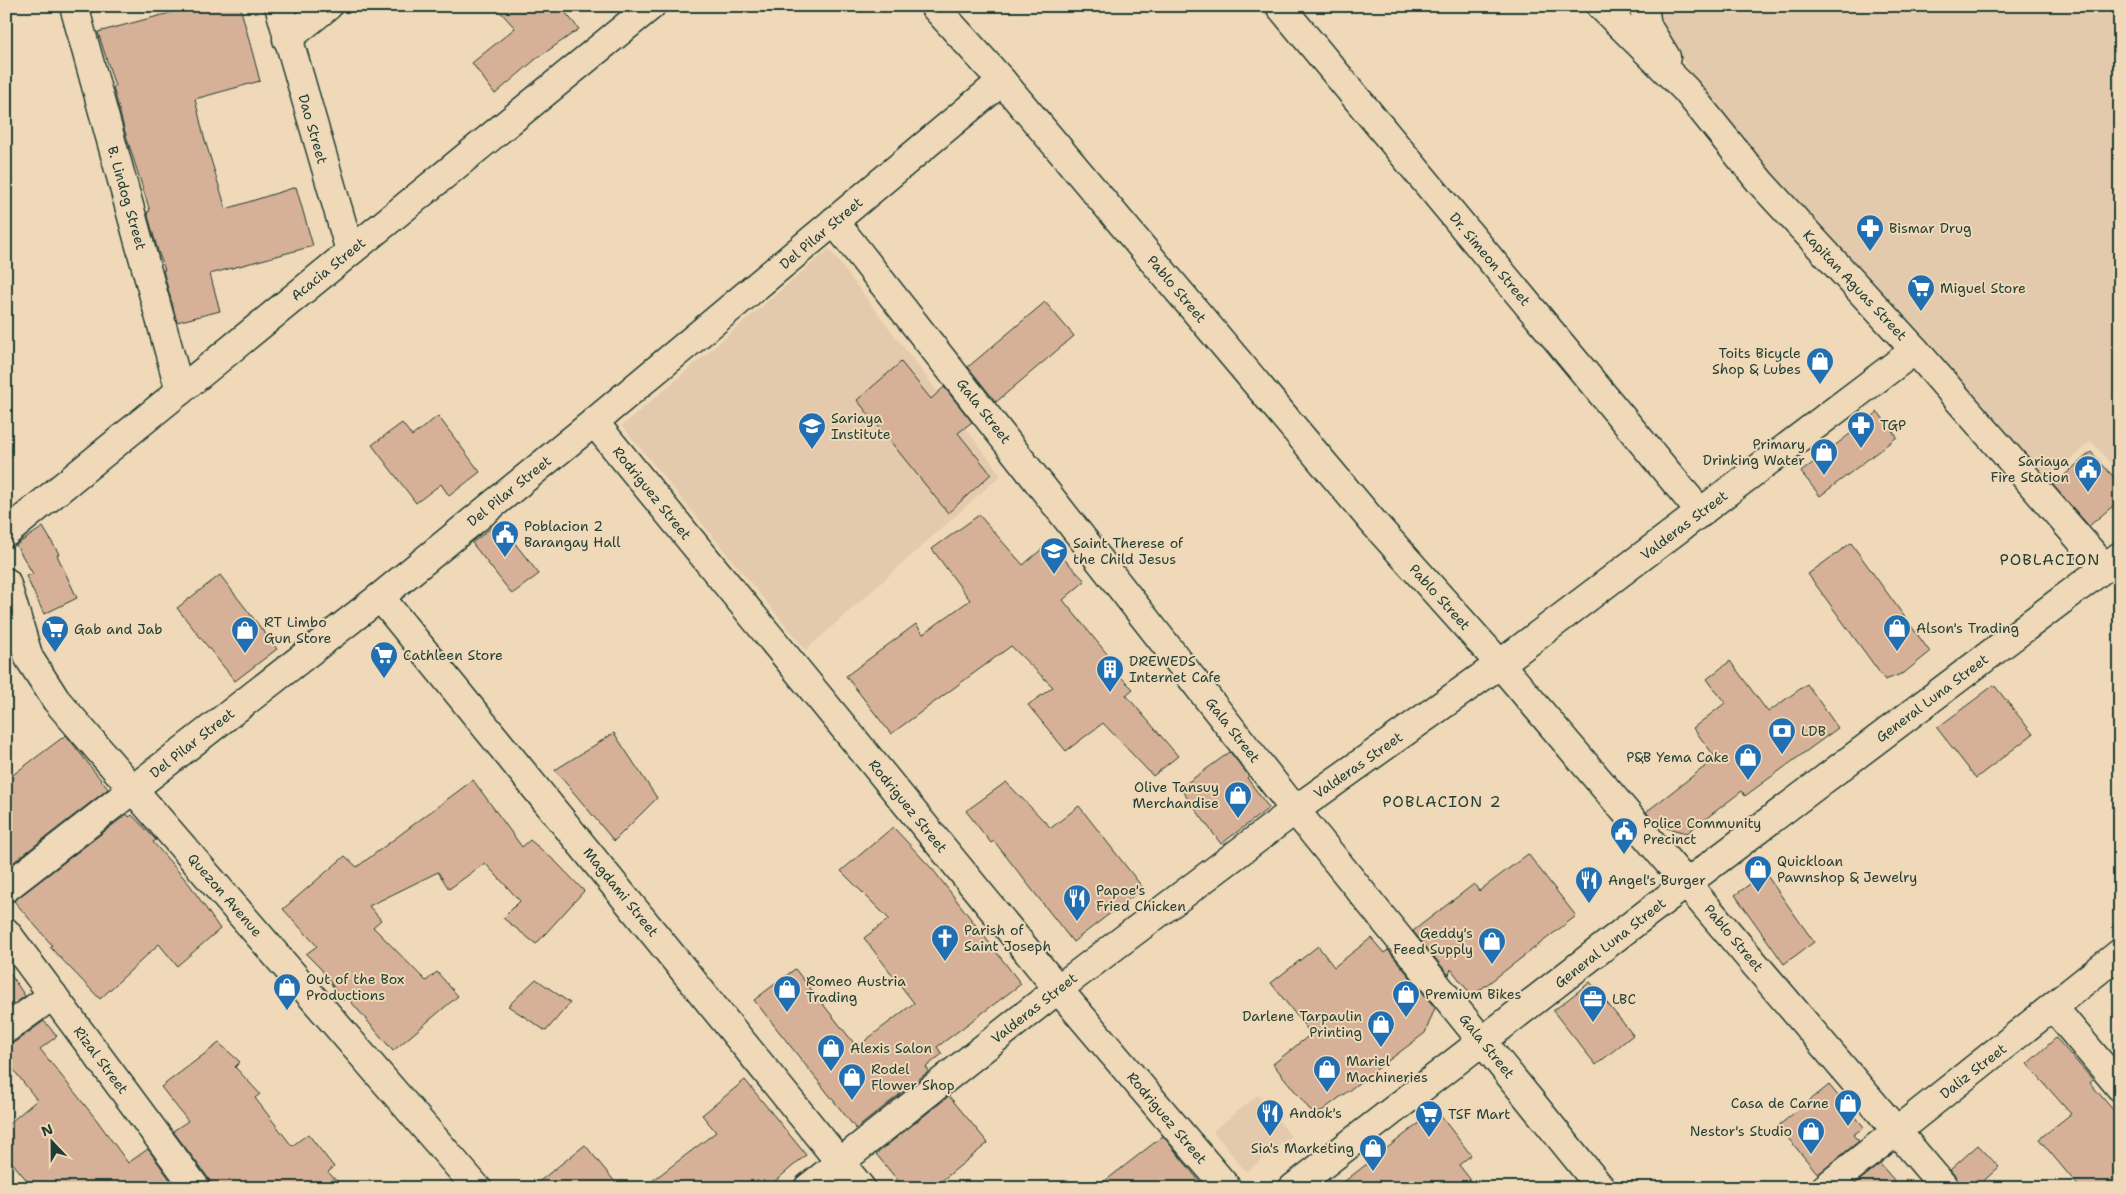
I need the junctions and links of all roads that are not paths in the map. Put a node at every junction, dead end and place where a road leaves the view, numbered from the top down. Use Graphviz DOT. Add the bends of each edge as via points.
graph roads {
  1 [pos="74,6"];
  2 [pos="278,6"];
  3 [pos="328,6"];
  4 [pos="651,6"];
  5 [pos="934,6"];
  6 [pos="1280,6"];
  7 [pos="1601,6"];
  8 [pos="1644,6"];
  9 [pos="287,39"];
  10 [pos="1002,82"];
  11 [pos="1686,90"];
  12 [pos="834,221"];
  13 [pos="350,251"];
  14 [pos="1915,350"];
  15 [pos="180,391"];
  16 [pos="594,422"];
  17 [pos="1701,512"];
  18 [pos="6,533"];
  19 [pos="2112,562"];
  20 [pos="6,582"];
  21 [pos="380,596"];
  22 [pos="1500,664"];
  23 [pos="134,789"];
  24 [pos="1295,810"];
  25 [pos="1688,883"];
  26 [pos="6,888"];
  27 [pos="6,932"];
  28 [pos="2120,953"];
  29 [pos="1058,989"];
  30 [pos="53,995"];
  31 [pos="2053,1007"];
  32 [pos="6,1029"];
  33 [pos="1484,1041"];
  34 [pos="2120,1087"];
  35 [pos="1896,1131"];
  36 [pos="840,1162"];
  37 [pos="196,1188"];
  38 [pos="478,1188"];
  39 [pos="808,1188"];
  40 [pos="861,1188"];
  41 [pos="1227,1188"];
  42 [pos="1293,1188"];
  43 [pos="1601,1188"];
  44 [pos="1825,1188"];
  45 [pos="1945,1188"];
  1 -- 15 [label="street, B. Lindog Street"];
  2 -- 9 [label="street, Dao Street"];
  3 -- 9 [label="street"];
  4 -- 13 [label="street, Acacia Street"];
  5 -- 10 [label="street, Pablo Street"];
  6 -- 17 [label="street, Dr. Simeon Street"];
  7 -- 11 [label="street, Kapitan Aguas Street"];
  8 -- 11 [label="street" via="1647,26"];
  9 -- 13 [label="street, Dao Street"];
  10 -- 12 [label="street, Del Pilar Street"];
  10 -- 22 [label="street, Pablo Street" via="1374,522"];
  11 -- 14 [label="street, Kapitan Aguas Street" via="1761,183"];
  12 -- 16 [label="street, Del Pilar Street"];
  12 -- 24 [label="street, Gala Street"];
  13 -- 15 [label="street, Acacia Street"];
  14 -- 17 [label="street, Valderas Street"];
  14 -- 19 [label="street, Kapitan Aguas Street"];
  15 -- 18 [label="street, Acacia Street"];
  16 -- 21 [label="street, Del Pilar Street"];
  16 -- 29 [label="street, Rodriguez Street"];
  17 -- 22 [label="street, Valderas Street"];
  19 -- 25 [label="street, General Luna Street"];
  20 -- 23 [label="street, Quezon Avenue" via="29,658 56,700"];
  21 -- 23 [label="street, Del Pilar Street"];
  21 -- 36 [label="street, Magdami Street"];
  22 -- 24 [label="street, Valderas Street"];
  22 -- 25 [label="street, Pablo Street"];
  23 -- 26 [label="street, Del Pilar Street"];
  23 -- 38 [label="street, Quezon Avenue"];
  24 -- 29 [label="street, Valderas Street"];
  24 -- 33 [label="street, Gala Street"];
  25 -- 33 [label="street, General Luna Street"];
  25 -- 35 [label="street, Pablo Street"];
  27 -- 30 [label="street, Rizal Street"];
  28 -- 31 [label="street, Daliz Street"];
  29 -- 36 [label="street, Valderas Street"];
  29 -- 41 [label="street, Rodriguez Street"];
  30 -- 32 [label="street"];
  30 -- 37 [label="street, Rizal Street"];
  31 -- 34 [label="street"];
  31 -- 35 [label="street, Daliz Street"];
  33 -- 42 [label="street, General Luna Street"];
  33 -- 43 [label="street, Gala Street"];
  35 -- 44 [label="street, Daliz Street"];
  35 -- 45 [label="street, Pablo Street"];
  36 -- 39 [label="street, Valderas Street"];
  36 -- 40 [label="street, Magdami Street"];
}
